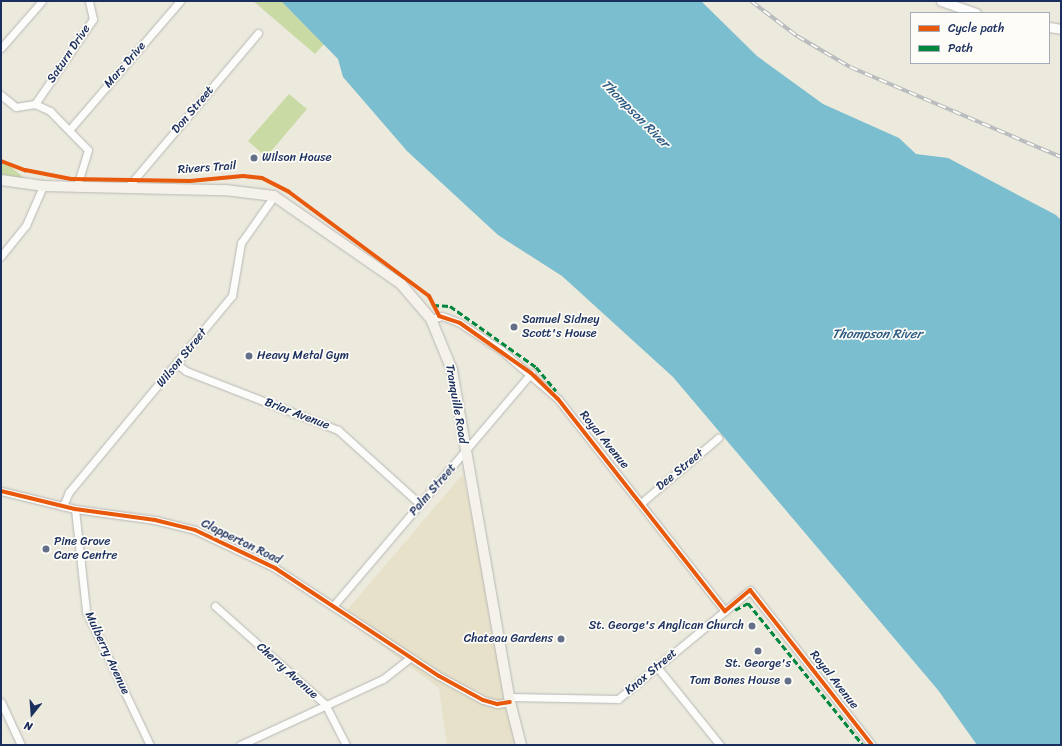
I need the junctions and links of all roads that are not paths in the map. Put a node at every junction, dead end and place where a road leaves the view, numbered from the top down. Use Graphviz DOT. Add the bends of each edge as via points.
graph roads {
  1 [pos="42,1"];
  2 [pos="89,1"];
  3 [pos="180,1"];
  4 [pos="941,1"];
  5 [pos="973,12"];
  6 [pos="1050,28"];
  7 [pos="1061,29"];
  8 [pos="258,32"];
  9 [pos="1,48"];
  10 [pos="1,95"];
  11 [pos="35,104"];
  12 [pos="70,129"];
  13 [pos="1,180"];
  14 [pos="43,186"];
  15 [pos="77,186"];
  16 [pos="127,188"];
  17 [pos="274,196"];
  18 [pos="1,256"];
  19 [pos="431,319"];
  20 [pos="177,364"];
  21 [pos="531,373"];
  22 [pos="718,438"];
  23 [pos="464,454"];
  24 [pos="1,491"];
  25 [pos="641,503"];
  26 [pos="420,504"];
  27 [pos="63,506"];
  28 [pos="76,510"];
  29 [pos="750,590"];
  30 [pos="215,606"];
  31 [pos="333,606"];
  32 [pos="725,611"];
  33 [pos="410,658"];
  34 [pos="657,667"];
  35 [pos="510,700"];
  36 [pos="1,702"];
  37 [pos="324,704"];
  38 [pos="21,745"];
  39 [pos="150,745"];
  40 [pos="240,745"];
  41 [pos="346,745"];
  42 [pos="521,745"];
  43 [pos="720,745"];
  44 [pos="872,745"];
  1 -- 9 [label="street"];
  2 -- 11 [label="street, Saturn Drive" via="93,19"];
  3 -- 12 [label="street, Mars Drive"];
  4 -- 5 [label="street"];
  6 -- 7 [label="street"];
  8 -- 16 [label="street, Don Street"];
  10 -- 11 [label="street" via="16,107"];
  11 -- 12 [label="street" via="50,110"];
  12 -- 15 [label="street" via="88,150"];
  13 -- 14 [label="main road, Tranquille Road"];
  14 -- 15 [label="main road, Tranquille Road"];
  14 -- 18 [label="street" via="26,225"];
  15 -- 16 [label="main road, Tranquille Road"];
  16 -- 17 [label="main road, Tranquille Road" via="225,190"];
  17 -- 19 [label="main road, Tranquille Road" via="384,270"];
  17 -- 20 [label="street, Wilson Street" via="241,242 232,296"];
  19 -- 21 [label="street, Royal Avenue" via="442,316 460,323"];
  19 -- 23 [label="main road, Tranquille Road" via="452,370"];
  20 -- 26 [label="street, Briar Avenue" via="186,371 338,430"];
  20 -- 27 [label="street, Wilson Street" via="69,492"];
  21 -- 23 [label="street, Palm Street"];
  21 -- 25 [label="street, Royal Avenue" via="558,399"];
  22 -- 25 [label="street, Dee Street"];
  23 -- 26 [label="street, Palm Street"];
  23 -- 35 [label="main road, Tranquille Road"];
  24 -- 27 [label="street, Clapperton Road"];
  25 -- 32 [label="street, Royal Avenue"];
  26 -- 31 [label="street, Palm Street"];
  27 -- 28 [label="street, Clapperton Road"];
  28 -- 31 [label="street, Clapperton Road" via="154,520 195,530 275,568"];
  28 -- 39 [label="street, Mulberry Avenue" via="86,610"];
  29 -- 32 [label="street, Knox Street"];
  29 -- 44 [label="street, Royal Avenue"];
  30 -- 37 [label="street, Cherry Avenue"];
  31 -- 33 [label="street, Clapperton Road"];
  32 -- 34 [label="street, Knox Street"];
  33 -- 35 [label="street, Clapperton Road" via="483,700 497,704"];
  33 -- 37 [label="street" via="383,679"];
  34 -- 35 [label="street, Knox Street" via="618,699"];
  34 -- 43 [label="street"];
  35 -- 42 [label="main road, Tranquille Road"];
  36 -- 38 [label="street"];
  37 -- 40 [label="street"];
  37 -- 41 [label="street, Cherry Avenue"];
}
